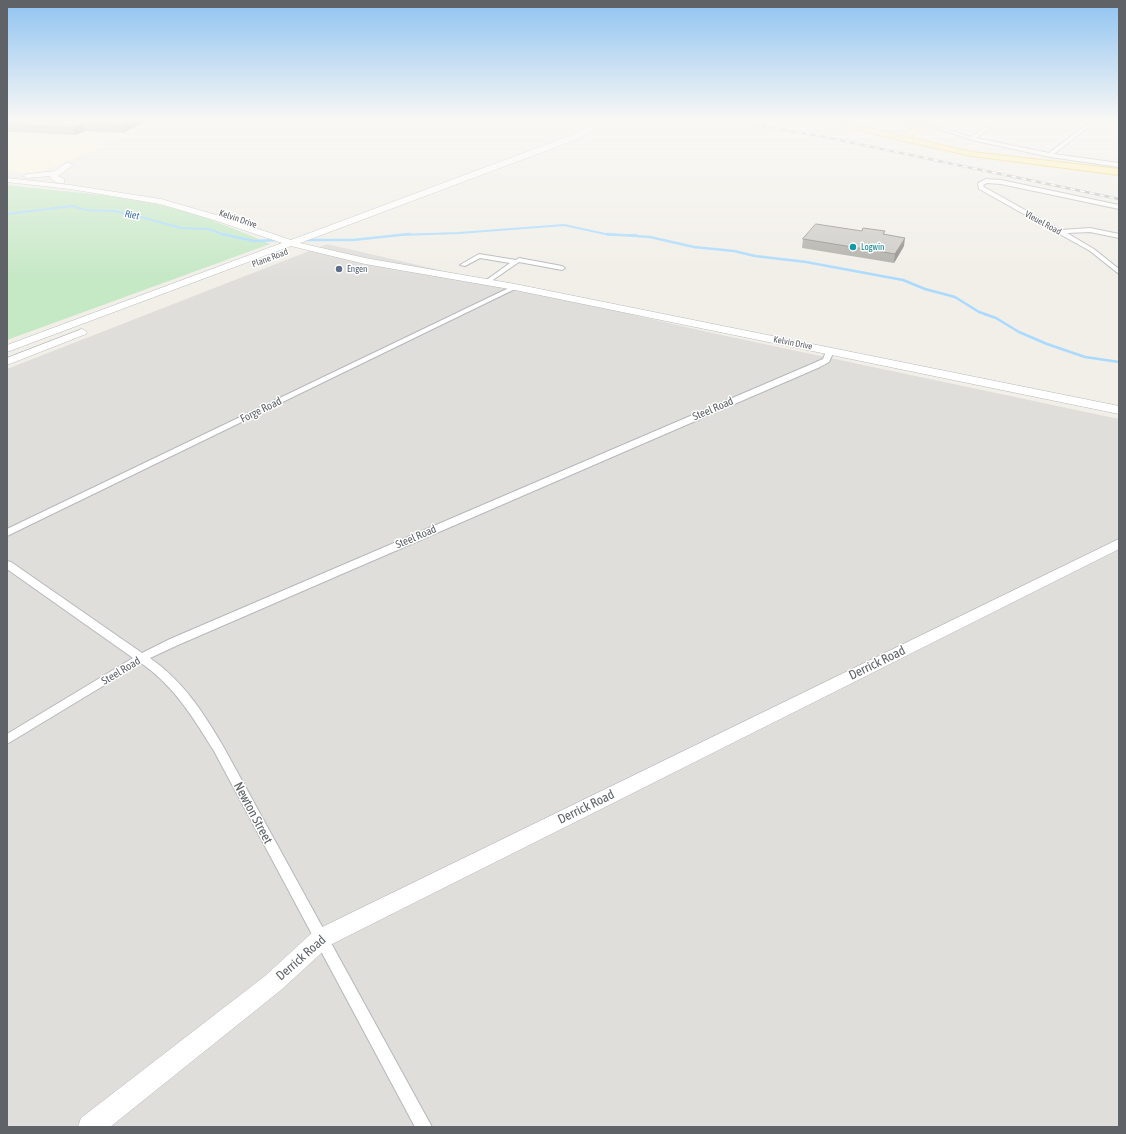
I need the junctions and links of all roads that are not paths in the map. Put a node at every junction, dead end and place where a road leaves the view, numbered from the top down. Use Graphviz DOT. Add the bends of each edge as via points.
graph roads {
  1 [pos="53,173"];
  2 [pos="57,173"];
  3 [pos="477,173"];
  4 [pos="487,173"];
  5 [pos="7,175"];
  6 [pos="22,176"];
  7 [pos="7,180"];
  8 [pos="61,181"];
  9 [pos="436,192"];
  10 [pos="1119,207"];
  11 [pos="380,210"];
  12 [pos="346,226"];
  13 [pos="272,230"];
  14 [pos="1061,232"];
  15 [pos="1119,236"];
  16 [pos="279,238"];
  17 [pos="302,242"];
  18 [pos="337,249"];
  19 [pos="528,253"];
  20 [pos="256,257"];
  21 [pos="517,261"];
  22 [pos="463,265"];
  23 [pos="562,268"];
  24 [pos="1118,269"];
  25 [pos="466,278"];
  26 [pos="487,282"];
  27 [pos="515,287"];
  28 [pos="7,349"];
  29 [pos="830,351"];
  30 [pos="7,362"];
  31 [pos="1119,410"];
  32 [pos="7,533"];
  33 [pos="1119,543"];
  34 [pos="7,564"];
  35 [pos="141,658"];
  36 [pos="7,740"];
  37 [pos="322,938"];
  38 [pos="90,1127"];
  39 [pos="424,1127"];
  1 -- 6 [label="street"];
  2 -- 8 [label="street" via="54,175 55,178"];
  3 -- 11 [label="street, Plane Road"];
  4 -- 12 [label="street, Plane Road" via="441,193"];
  5 -- 6 [label="street, Kelvin Drive"];
  6 -- 8 [label="street, Kelvin Drive"];
  7 -- 16 [label="street, Kelvin Drive" via="161,202"];
  8 -- 13 [label="street, Kelvin Drive" via="132,191 178,201"];
  9 -- 11 [label="street"];
  10 -- 14 [label="street, Vleuel Road" via="993,181 979,185"];
  11 -- 12 [label="street, Plane Road"];
  12 -- 13 [label="street" via="291,233"];
  12 -- 17 [label="street, Plane Road"];
  12 -- 18 [label="street" via="328,240 329,245"];
  13 -- 17 [label="street, Kelvin Drive"];
  14 -- 15 [label="street" via="1090,230"];
  14 -- 24 [label="street, Vleuel Road"];
  16 -- 17 [label="street, Kelvin Drive"];
  16 -- 20 [label="street" via="277,244"];
  17 -- 18 [label="street, Kelvin Drive"];
  17 -- 20 [label="street, Plane Road"];
  17 -- 25 [label="street, Kelvin Drive" via="365,261"];
  17 -- 30 [label="street, Plane Road"];
  18 -- 25 [label="street, Kelvin Drive"];
  19 -- 21 [label="street"];
  20 -- 28 [label="street, Plane Road"];
  21 -- 22 [label="street" via="479,256"];
  21 -- 23 [label="street"];
  21 -- 26 [label="street"];
  25 -- 26 [label="street, Kelvin Drive"];
  26 -- 27 [label="street, Kelvin Drive"];
  27 -- 29 [label="street, Kelvin Drive"];
  27 -- 32 [label="street, Forge Road"];
  29 -- 31 [label="street, Kelvin Drive"];
  29 -- 35 [label="street, Steel Road" via="826,360 817,365 240,612"];
  33 -- 37 [label="street, Derrick Road"];
  34 -- 35 [label="street, Newton Street"];
  35 -- 36 [label="street, Steel Road"];
  35 -- 37 [label="street, Newton Street" via="176,684 187,698 219,749"];
  37 -- 38 [label="street, Derrick Road" via="273,983"];
  37 -- 39 [label="street, Newton Street"];
}
